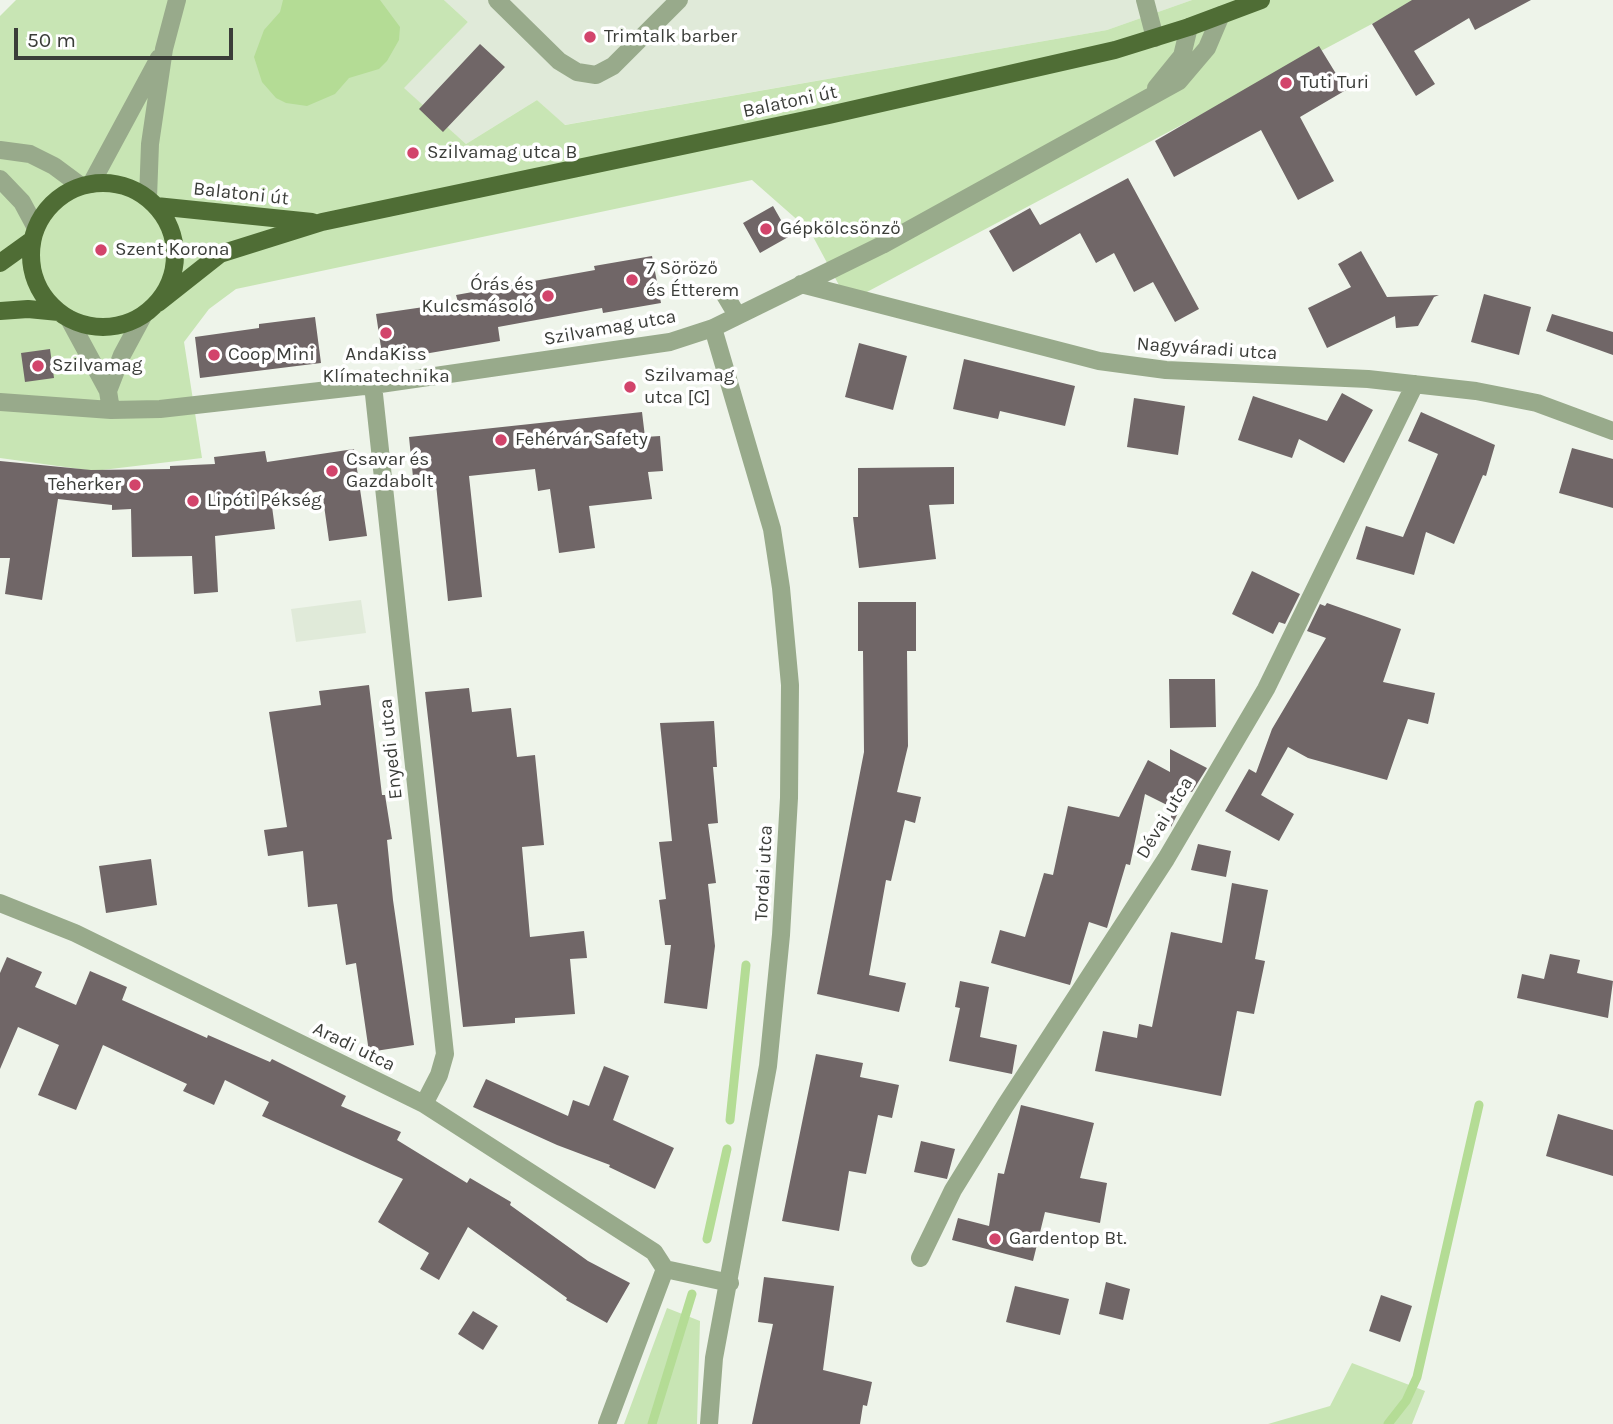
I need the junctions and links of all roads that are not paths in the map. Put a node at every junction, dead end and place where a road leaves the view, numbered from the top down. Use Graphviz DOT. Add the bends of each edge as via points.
graph roads {
  1 [pos="177,0"];
  2 [pos="497,0"];
  3 [pos="679,0"];
  4 [pos="1145,0"];
  5 [pos="1261,0"];
  6 [pos="1221,15"];
  7 [pos="1189,27"];
  8 [pos="1155,38"];
  9 [pos="164,49"];
  10 [pos="1146,99"];
  11 [pos="0,150"];
  12 [pos="0,179"];
  13 [pos="86,185"];
  14 [pos="152,202"];
  15 [pos="322,222"];
  16 [pos="34,234"];
  17 [pos="0,263"];
  18 [pos="801,284"];
  19 [pos="725,295"];
  20 [pos="158,303"];
  21 [pos="0,311"];
  22 [pos="737,315"];
  23 [pos="64,316"];
  24 [pos="143,316"];
  25 [pos="713,328"];
  26 [pos="1415,383"];
  27 [pos="373,385"];
  28 [pos="108,391"];
  29 [pos="0,402"];
  30 [pos="111,411"];
  31 [pos="1613,431"];
  32 [pos="0,903"];
  33 [pos="424,1104"];
  34 [pos="920,1258"];
  35 [pos="665,1269"];
  36 [pos="730,1283"];
  37 [pos="607,1424"];
  38 [pos="709,1424"];
  1 -- 9 [label="street"];
  2 -- 3 [label="street" via="559,61 577,72 596,75 613,65"];
  4 -- 8 [label="street"];
  5 -- 6 [label="main road, Balatoni út"];
  6 -- 7 [label="main road, Balatoni út"];
  6 -- 10 [label="street, Szilvamag utca" via="1208,48 1189,73"];
  7 -- 8 [label="main road, Balatoni út"];
  7 -- 10 [label="street, Szilvamag utca" via="1182,56"];
  8 -- 15 [label="main road, Balatoni út" via="816,118"];
  9 -- 13 [label="street"];
  9 -- 14 [label="street" via="150,144"];
  10 -- 18 [label="street, Szilvamag utca" via="882,245"];
  11 -- 13 [label="street" via="30,154"];
  12 -- 16 [label="street" via="22,202"];
  13 -- 14 [label="main road" via="111,183"];
  13 -- 16 [label="main road" via="54,202"];
  14 -- 15 [label="main road, Balatoni út"];
  14 -- 20 [label="main road" via="168,223 175,254 169,285"];
  15 -- 20 [label="main road, Balatoni út" via="220,254"];
  16 -- 17 [label="main road"];
  16 -- 23 [label="main road" via="31,260 35,280 44,298"];
  18 -- 22 [label="street, Szilvamag utca"];
  18 -- 26 [label="street, Nagyváradi utca" via="1099,361 1166,370"];
  19 -- 22 [label="street"];
  20 -- 24 [label="main road"];
  21 -- 23 [label="main road" via="28,309"];
  22 -- 25 [label="street, Szilvamag utca"];
  23 -- 24 [label="main road" via="107,328"];
  23 -- 28 [label="street"];
  24 -- 28 [label="street"];
  25 -- 27 [label="street, Szilvamag utca" via="670,342"];
  25 -- 36 [label="street, Tordai utca" via="772,529 790,685 789,798 768,1066"];
  26 -- 31 [label="street, Nagyváradi utca" via="1536,403"];
  26 -- 34 [label="street, Dévai utca" via="1266,689 1166,859 953,1190"];
  27 -- 30 [label="street, Szilvamag utca"];
  27 -- 33 [label="street, Enyedi utca" via="445,1054"];
  28 -- 30 [label="street"];
  29 -- 30 [label="street, Szilvamag utca"];
  32 -- 33 [label="street, Aradi utca" via="75,933"];
  33 -- 35 [label="street, Aradi utca" via="654,1252"];
  35 -- 36 [label="street"];
  35 -- 37 [label="street"];
  36 -- 38 [label="street, Tordai utca" via="714,1358"];
}
